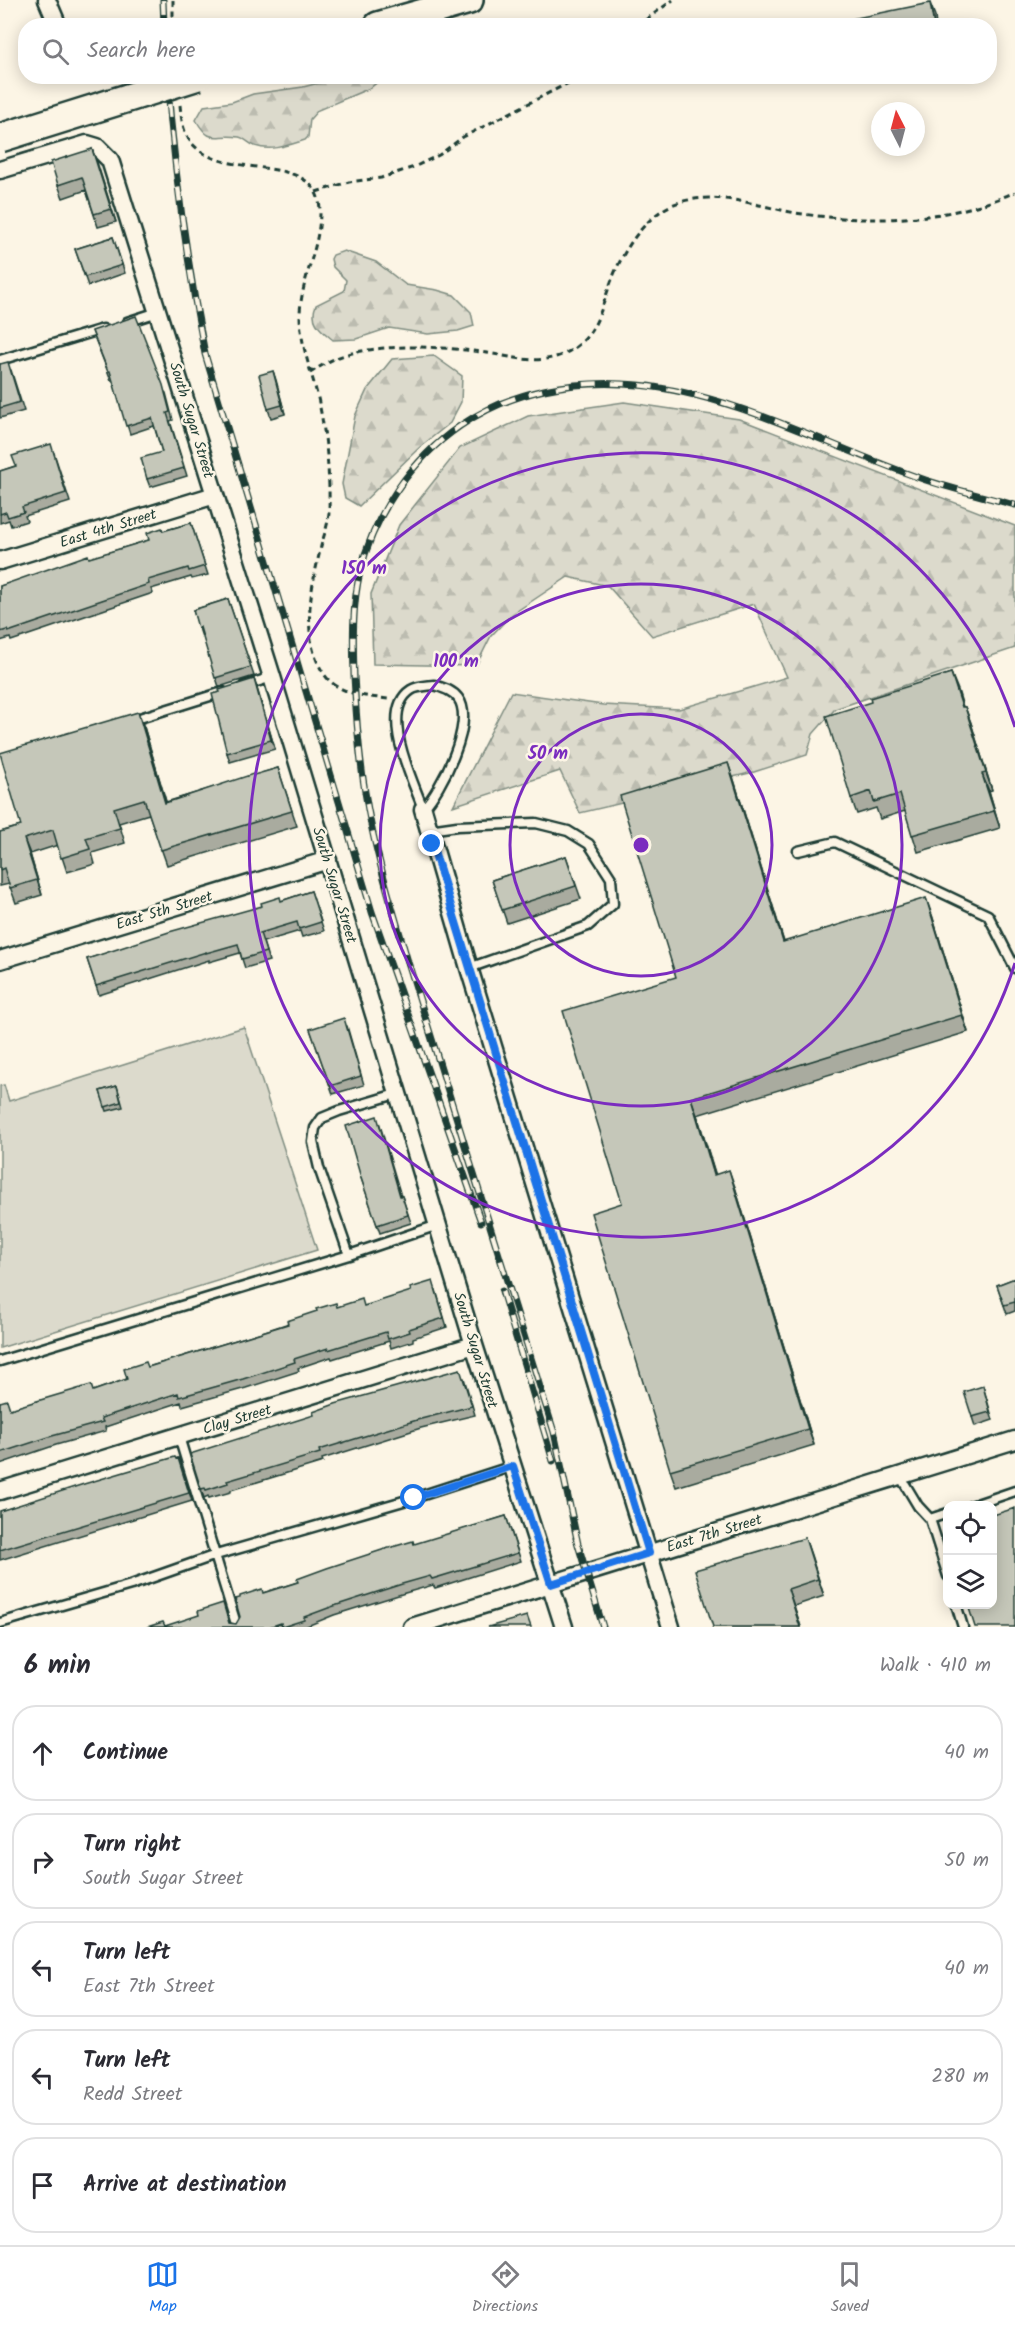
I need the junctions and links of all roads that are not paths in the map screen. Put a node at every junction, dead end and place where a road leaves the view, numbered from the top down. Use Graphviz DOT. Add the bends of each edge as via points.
graph roads {
  1 [pos="47,0"];
  2 [pos="469,0"];
  3 [pos="55,18"];
  4 [pos="406,18"];
  5 [pos="172,84"];
  6 [pos="0,138"];
  7 [pos="0,170"];
  8 [pos="158,312"];
  9 [pos="0,360"];
  10 [pos="215,495"];
  11 [pos="0,561"];
  12 [pos="272,677"];
  13 [pos="238,688"];
  14 [pos="227,691"];
  15 [pos="125,722"];
  16 [pos="423,809"];
  17 [pos="429,830"];
  18 [pos="798,851"];
  19 [pos="328,860"];
  20 [pos="0,960"];
  21 [pos="469,968"];
  22 [pos="1015,968"];
  23 [pos="396,1094"];
  24 [pos="438,1225"];
  25 [pos="349,1255"];
  26 [pos="474,1345"];
  27 [pos="0,1361"];
  28 [pos="179,1437"];
  29 [pos="1015,1440"];
  30 [pos="513,1466"];
  31 [pos="900,1476"];
  32 [pos="0,1491"];
  33 [pos="1015,1491"];
  34 [pos="985,1501"];
  35 [pos="943,1515"];
  36 [pos="930,1519"];
  37 [pos="649,1553"];
  38 [pos="216,1555"];
  39 [pos="943,1560"];
  40 [pos="551,1584"];
  41 [pos="957,1609"];
  42 [pos="0,1623"];
  43 [pos="237,1627"];
  44 [pos="412,1627"];
  45 [pos="564,1627"];
  46 [pos="671,1627"];
  47 [pos="963,1627"];
  1 -- 3 [label="street"];
  2 -- 4 [label="main road"];
  5 -- 6 [label="main road, bridge"];
  7 -- 8 [label="street, South Sugar Street" via="76,146 97,147 110,160"];
  8 -- 9 [label="lane"];
  8 -- 10 [label="street, South Sugar Street"];
  10 -- 11 [label="street, East 4th Street"];
  10 -- 12 [label="street, South Sugar Street"];
  12 -- 13 [label="lane"];
  12 -- 19 [label="street, South Sugar Street"];
  14 -- 15 [label="lane"];
  16 -- 16 [label="lane" via="400,739 396,712 400,700 412,688 434,685 448,689 459,699 464,716 453,759"];
  16 -- 17 [label="street"];
  17 -- 21 [label="street"];
  17 -- 21 [label="lane" via="457,825 536,823 568,831 589,844 611,878 613,904 588,926"];
  18 -- 22 [label="lane" via="835,842 988,915"];
  19 -- 20 [label="street, East 5th Street"];
  19 -- 23 [label="street, South Sugar Street"];
  21 -- 37 [label="street"];
  23 -- 24 [label="street, South Sugar Street"];
  23 -- 25 [label="lane" via="322,1118 315,1128 313,1142 319,1168"];
  24 -- 25 [label="lane"];
  24 -- 26 [label="street, South Sugar Street"];
  25 -- 27 [label="lane"];
  26 -- 28 [label="street, Clay Street"];
  26 -- 30 [label="street, South Sugar Street"];
  28 -- 32 [label="street, Clay Street"];
  28 -- 38 [label="lane"];
  29 -- 31 [label="street, East 7th Street"];
  30 -- 38 [label="lane"];
  30 -- 40 [label="street, South Sugar Street"];
  31 -- 36 [label="lane"];
  31 -- 37 [label="street, East 7th Street"];
  33 -- 34 [label="lane"];
  35 -- 36 [label="lane"];
  36 -- 39 [label="lane"];
  37 -- 40 [label="street, East 7th Street"];
  37 -- 46 [label="street"];
  38 -- 42 [label="lane" via="131,1585"];
  38 -- 43 [label="lane"];
  40 -- 44 [label="street, East 7th Street"];
  40 -- 45 [label="street, South Sugar Street"];
  41 -- 47 [label="lane"];
}
